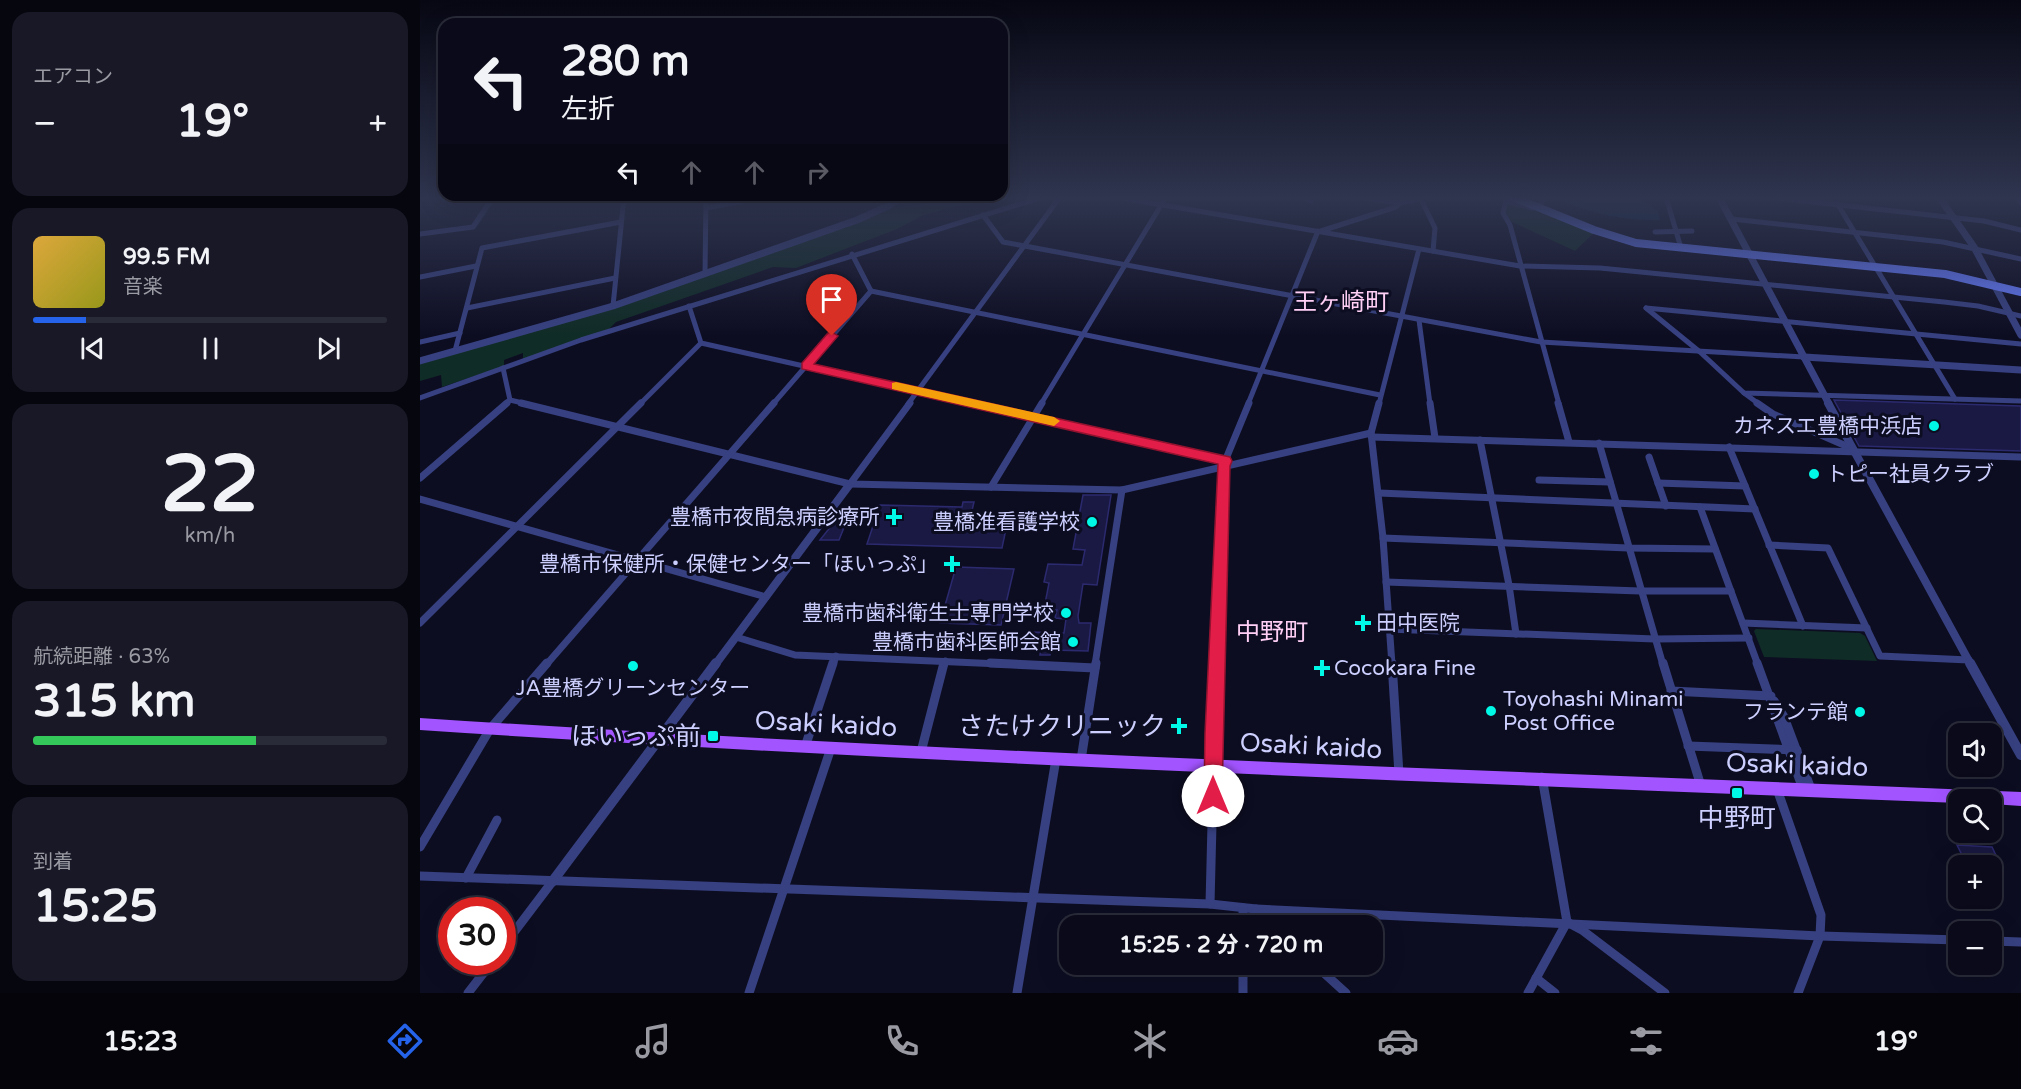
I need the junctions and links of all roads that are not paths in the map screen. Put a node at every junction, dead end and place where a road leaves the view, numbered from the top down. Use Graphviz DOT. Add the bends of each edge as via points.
graph roads {
  1 [pos="507,243"];
  2 [pos="619,243"];
  3 [pos="705,243"];
  4 [pos="790,243"];
  5 [pos="888,243"];
  6 [pos="1010,243"];
  7 [pos="1025,243"];
  8 [pos="1138,243"];
  9 [pos="1314,243"];
  10 [pos="1386,243"];
  11 [pos="1434,243"];
  12 [pos="1514,243"];
  13 [pos="1646,243"];
  14 [pos="1680,243"];
  15 [pos="1745,243"];
  16 [pos="1862,243"];
  17 [pos="1945,243"];
  18 [pos="1971,243"];
  19 [pos="1023,246"];
  20 [pos="1974,247"];
  21 [pos="1681,248"];
  22 [pos="1419,249"];
  23 [pos="1433,251"];
  24 [pos="852,254"];
  25 [pos="1751,255"];
  26 [pos="2021,258"];
  27 [pos="1125,265"];
  28 [pos="476,266"];
  29 [pos="1520,266"];
  30 [pos="1876,267"];
  31 [pos="705,273"];
  32 [pos="420,277"];
  33 [pos="615,278"];
  34 [pos="1767,285"];
  35 [pos="1996,285"];
  36 [pos="871,291"];
  37 [pos="2021,292"];
  38 [pos="1290,296"];
  39 [pos="1895,299"];
  40 [pos="613,306"];
  41 [pos="689,306"];
  42 [pos="467,308"];
  43 [pos="975,312"];
  44 [pos="2011,314"];
  45 [pos="1402,316"];
  46 [pos="2021,316"];
  47 [pos="1419,320"];
  48 [pos="1784,321"];
  49 [pos="460,333"];
  50 [pos="1915,333"];
  51 [pos="1081,334"];
  52 [pos="2021,335"];
  53 [pos="420,342"];
  54 [pos="1541,342"];
  55 [pos="701,343"];
  56 [pos="2021,344"];
  57 [pos="455,351"];
  58 [pos="1700,352"];
  59 [pos="1804,357"];
  60 [pos="420,361"];
  61 [pos="806,366"];
  62 [pos="1936,366"];
  63 [pos="503,368"];
  64 [pos="2021,370"];
  65 [pos="1260,371"];
  66 [pos="917,391"];
  67 [pos="1744,393"];
  68 [pos="1380,395"];
  69 [pos="1824,395"];
  70 [pos="420,398"];
  71 [pos="1955,399"];
  72 [pos="510,400"];
  73 [pos="2021,401"];
  74 [pos="1033,416"];
  75 [pos="618,425"];
  76 [pos="1372,435"];
  77 [pos="1435,438"];
  78 [pos="1480,440"];
  79 [pos="1569,442"];
  80 [pos="1599,443"];
  81 [pos="1729,447"];
  82 [pos="1854,450"];
  83 [pos="730,454"];
  84 [pos="1649,457"];
  85 [pos="2021,457"];
  86 [pos="1225,463"];
  87 [pos="420,478"];
  88 [pos="1539,480"];
  89 [pos="1610,482"];
  90 [pos="1658,483"];
  91 [pos="850,484"];
  92 [pos="1745,486"];
  93 [pos="991,487"];
  94 [pos="1122,490"];
  95 [pos="1379,493"];
  96 [pos="1492,498"];
  97 [pos="420,499"];
  98 [pos="1616,503"];
  99 [pos="1666,506"];
  100 [pos="1700,507"];
  101 [pos="1755,509"];
  102 [pos="517,526"];
  103 [pos="1383,538"];
  104 [pos="1501,542"];
  105 [pos="1769,545"];
  106 [pos="1628,548"];
  107 [pos="1715,549"];
  108 [pos="637,560"];
  109 [pos="1386,582"];
  110 [pos="1509,585"];
  111 [pos="1640,591"];
  112 [pos="1731,591"];
  113 [pos="766,597"];
  114 [pos="420,623"];
  115 [pos="1743,623"];
  116 [pos="1803,626"];
  117 [pos="1867,628"];
  118 [pos="1389,629"];
  119 [pos="1516,634"];
  120 [pos="736,637"];
  121 [pos="1749,638"];
  122 [pos="1655,639"];
  123 [pos="836,656"];
  124 [pos="1969,660"];
  125 [pos="945,661"];
  126 [pos="1095,668"];
  127 [pos="1671,691"];
  128 [pos="1771,696"];
  129 [pos="420,724"];
  130 [pos="490,729"];
  131 [pos="660,740"];
  132 [pos="1688,746"];
  133 [pos="805,747"];
  134 [pos="831,748"];
  135 [pos="1793,750"];
  136 [pos="921,752"];
  137 [pos="2021,755"];
  138 [pos="1056,759"];
  139 [pos="1081,760"];
  140 [pos="1213,766"];
  141 [pos="1399,774"];
  142 [pos="1542,777"];
  143 [pos="1701,786"];
  144 [pos="1776,788"];
  145 [pos="1807,789"];
  146 [pos="2021,799"];
  147 [pos="497,820"];
  148 [pos="420,847"];
  149 [pos="420,876"];
  150 [pos="466,878"];
  151 [pos="552,882"];
  152 [pos="782,889"];
  153 [pos="1033,900"];
  154 [pos="1210,904"];
  155 [pos="1243,908"];
  156 [pos="1256,909"];
  157 [pos="1243,915"];
  158 [pos="1261,915"];
  159 [pos="1567,922"];
  160 [pos="516,930"];
  161 [pos="1820,936"];
  162 [pos="1948,940"];
  163 [pos="2002,941"];
  164 [pos="2021,942"];
  165 [pos="482,975"];
  166 [pos="1243,975"];
  167 [pos="1326,975"];
  168 [pos="1536,978"];
  169 [pos="468,993"];
  170 [pos="749,993"];
  171 [pos="1017,993"];
  172 [pos="1243,993"];
  173 [pos="1346,993"];
  174 [pos="1528,993"];
  175 [pos="1555,993"];
  176 [pos="1665,993"];
  177 [pos="1798,993"];
  1 -- 28 [label="street" via="482,248"];
  2 -- 33 [label="street"];
  3 -- 31 [label="street"];
  4 -- 31 [label="street"];
  5 -- 24 [label="street"];
  6 -- 19 [label="street"];
  7 -- 19 [label="street"];
  8 -- 27 [label="street"];
  9 -- 38 [label="street"];
  10 -- 22 [label="street"];
  11 -- 23 [label="street"];
  12 -- 29 [label="street"];
  13 -- 21 [label="main road"];
  14 -- 21 [label="street"];
  15 -- 25 [label="street"];
  16 -- 30 [label="street"];
  17 -- 20 [label="street"];
  18 -- 20 [label="street"];
  19 -- 27 [label="street"];
  19 -- 43 [label="street"];
  20 -- 26 [label="street"];
  20 -- 35 [label="street"];
  21 -- 25 [label="main road"];
  22 -- 23 [label="street"];
  22 -- 45 [label="street"];
  23 -- 29 [label="street"];
  24 -- 36 [label="street"];
  24 -- 41 [label="street"];
  25 -- 30 [label="main road"];
  25 -- 34 [label="street"];
  27 -- 38 [label="street"];
  27 -- 51 [label="street"];
  28 -- 32 [label="street"];
  28 -- 42 [label="street"];
  29 -- 34 [label="street" via="1600,268"];
  29 -- 54 [label="street"];
  30 -- 35 [label="main road" via="1946,274"];
  30 -- 39 [label="street"];
  31 -- 40 [label="street"];
  33 -- 40 [label="street"];
  33 -- 42 [label="street"];
  34 -- 39 [label="street"];
  34 -- 48 [label="street"];
  35 -- 37 [label="main road"];
  35 -- 44 [label="street"];
  36 -- 43 [label="street"];
  36 -- 61 [label="street"];
  38 -- 45 [label="street"];
  38 -- 65 [label="street"];
  39 -- 44 [label="street" via="1944,302"];
  39 -- 50 [label="street"];
  40 -- 57 [label="street"];
  41 -- 55 [label="street"];
  41 -- 63 [label="street"];
  42 -- 49 [label="street"];
  43 -- 51 [label="street"];
  43 -- 66 [label="street"];
  44 -- 46 [label="street"];
  44 -- 52 [label="street"];
  45 -- 47 [label="street"];
  45 -- 68 [label="street"];
  47 -- 54 [label="street"];
  47 -- 77 [label="street"];
  48 -- 50 [label="street"];
  48 -- 58 [label="street" via="1646,308"];
  48 -- 59 [label="street"];
  49 -- 53 [label="street"];
  49 -- 57 [label="street"];
  50 -- 56 [label="street"];
  50 -- 62 [label="street"];
  51 -- 65 [label="street"];
  51 -- 74 [label="street"];
  54 -- 58 [label="street"];
  54 -- 79 [label="street"];
  55 -- 61 [label="street"];
  55 -- 75 [label="street"];
  57 -- 60 [label="street"];
  58 -- 59 [label="street"];
  58 -- 67 [label="street"];
  59 -- 62 [label="street"];
  59 -- 69 [label="street"];
  61 -- 66 [label="street"];
  61 -- 83 [label="street"];
  62 -- 64 [label="street"];
  62 -- 71 [label="street"];
  63 -- 70 [label="street"];
  63 -- 72 [label="street"];
  65 -- 68 [label="street"];
  65 -- 86 [label="street"];
  66 -- 74 [label="street"];
  66 -- 91 [label="street"];
  67 -- 69 [label="street"];
  67 -- 82 [label="street" via="1773,414"];
  68 -- 76 [label="street"];
  69 -- 71 [label="street"];
  69 -- 82 [label="street"];
  71 -- 73 [label="street"];
  72 -- 75 [label="street"];
  72 -- 87 [label="street"];
  74 -- 86 [label="street"];
  74 -- 93 [label="street"];
  75 -- 83 [label="street"];
  75 -- 102 [label="street"];
  76 -- 77 [label="street"];
  76 -- 86 [label="street"];
  76 -- 95 [label="street"];
  77 -- 78 [label="street"];
  78 -- 79 [label="street"];
  78 -- 96 [label="street"];
  79 -- 80 [label="street"];
  80 -- 81 [label="street"];
  80 -- 89 [label="street"];
  81 -- 82 [label="street"];
  81 -- 92 [label="street"];
  82 -- 85 [label="street"];
  82 -- 124 [label="street"];
  83 -- 91 [label="street"];
  83 -- 108 [label="street"];
  84 -- 90 [label="street"];
  86 -- 94 [label="street"];
  86 -- 140 [label="street"];
  88 -- 89 [label="street"];
  89 -- 98 [label="street"];
  90 -- 92 [label="street"];
  90 -- 99 [label="street"];
  91 -- 93 [label="street"];
  91 -- 113 [label="street"];
  92 -- 101 [label="street"];
  93 -- 94 [label="street"];
  94 -- 126 [label="street"];
  95 -- 96 [label="street"];
  95 -- 103 [label="street"];
  96 -- 98 [label="street"];
  96 -- 104 [label="street"];
  97 -- 102 [label="street"];
  98 -- 99 [label="street"];
  98 -- 106 [label="street"];
  99 -- 100 [label="street"];
  100 -- 101 [label="street"];
  100 -- 107 [label="street"];
  101 -- 105 [label="street"];
  102 -- 108 [label="street"];
  102 -- 114 [label="street"];
  103 -- 104 [label="street"];
  103 -- 109 [label="street"];
  104 -- 106 [label="street"];
  104 -- 110 [label="street"];
  105 -- 116 [label="street"];
  105 -- 117 [label="street" via="1828,548"];
  106 -- 107 [label="street"];
  106 -- 111 [label="street"];
  107 -- 112 [label="street"];
  108 -- 113 [label="street"];
  108 -- 130 [label="street"];
  109 -- 110 [label="street"];
  109 -- 118 [label="street"];
  110 -- 111 [label="street"];
  110 -- 119 [label="street"];
  111 -- 112 [label="street"];
  111 -- 122 [label="street"];
  112 -- 115 [label="street"];
  113 -- 120 [label="street"];
  115 -- 116 [label="street"];
  115 -- 121 [label="street"];
  116 -- 117 [label="street"];
  117 -- 124 [label="street" via="1880,656"];
  118 -- 119 [label="street"];
  118 -- 141 [label="street"];
  119 -- 122 [label="street"];
  120 -- 123 [label="street" via="795,655"];
  120 -- 131 [label="street"];
  121 -- 122 [label="street"];
  121 -- 128 [label="street"];
  122 -- 127 [label="street"];
  123 -- 125 [label="street"];
  123 -- 133 [label="street"];
  124 -- 137 [label="street"];
  125 -- 126 [label="street"];
  125 -- 136 [label="street"];
  126 -- 139 [label="street"];
  127 -- 128 [label="street"];
  127 -- 132 [label="street"];
  128 -- 135 [label="street"];
  129 -- 130 [label="main road, Osaki kaido"];
  130 -- 131 [label="main road, Osaki kaido"];
  130 -- 148 [label="street"];
  131 -- 133 [label="main road, Osaki kaido"];
  131 -- 151 [label="street"];
  132 -- 135 [label="street"];
  132 -- 143 [label="street"];
  133 -- 134 [label="main road, Osaki kaido"];
  134 -- 136 [label="main road, Osaki kaido"];
  134 -- 152 [label="street"];
  135 -- 145 [label="street"];
  136 -- 138 [label="main road, Osaki kaido"];
  138 -- 139 [label="main road, Osaki kaido"];
  138 -- 153 [label="street"];
  139 -- 140 [label="main road, Osaki kaido"];
  140 -- 141 [label="main road, Osaki kaido"];
  140 -- 154 [label="street"];
  141 -- 142 [label="main road, Osaki kaido"];
  142 -- 143 [label="main road, Osaki kaido"];
  142 -- 159 [label="street"];
  143 -- 144 [label="main road, Osaki kaido"];
  144 -- 145 [label="main road, Osaki kaido"];
  144 -- 161 [label="street" via="1821,915"];
  145 -- 146 [label="main road, Osaki kaido"];
  147 -- 150 [label="street"];
  149 -- 150 [label="street"];
  150 -- 151 [label="street"];
  151 -- 152 [label="street"];
  151 -- 160 [label="street"];
  152 -- 153 [label="street"];
  152 -- 170 [label="street"];
  153 -- 154 [label="street"];
  153 -- 171 [label="street"];
  154 -- 155 [label="street"];
  155 -- 156 [label="street"];
  155 -- 157 [label="street"];
  156 -- 158 [label="street"];
  156 -- 159 [label="street"];
  159 -- 161 [label="street"];
  159 -- 168 [label="street"];
  159 -- 176 [label="street"];
  161 -- 162 [label="street"];
  161 -- 177 [label="street"];
  163 -- 164 [label="street"];
  165 -- 169 [label="street"];
  166 -- 172 [label="street"];
  167 -- 173 [label="street"];
  168 -- 174 [label="street"];
  168 -- 175 [label="street"];
}
